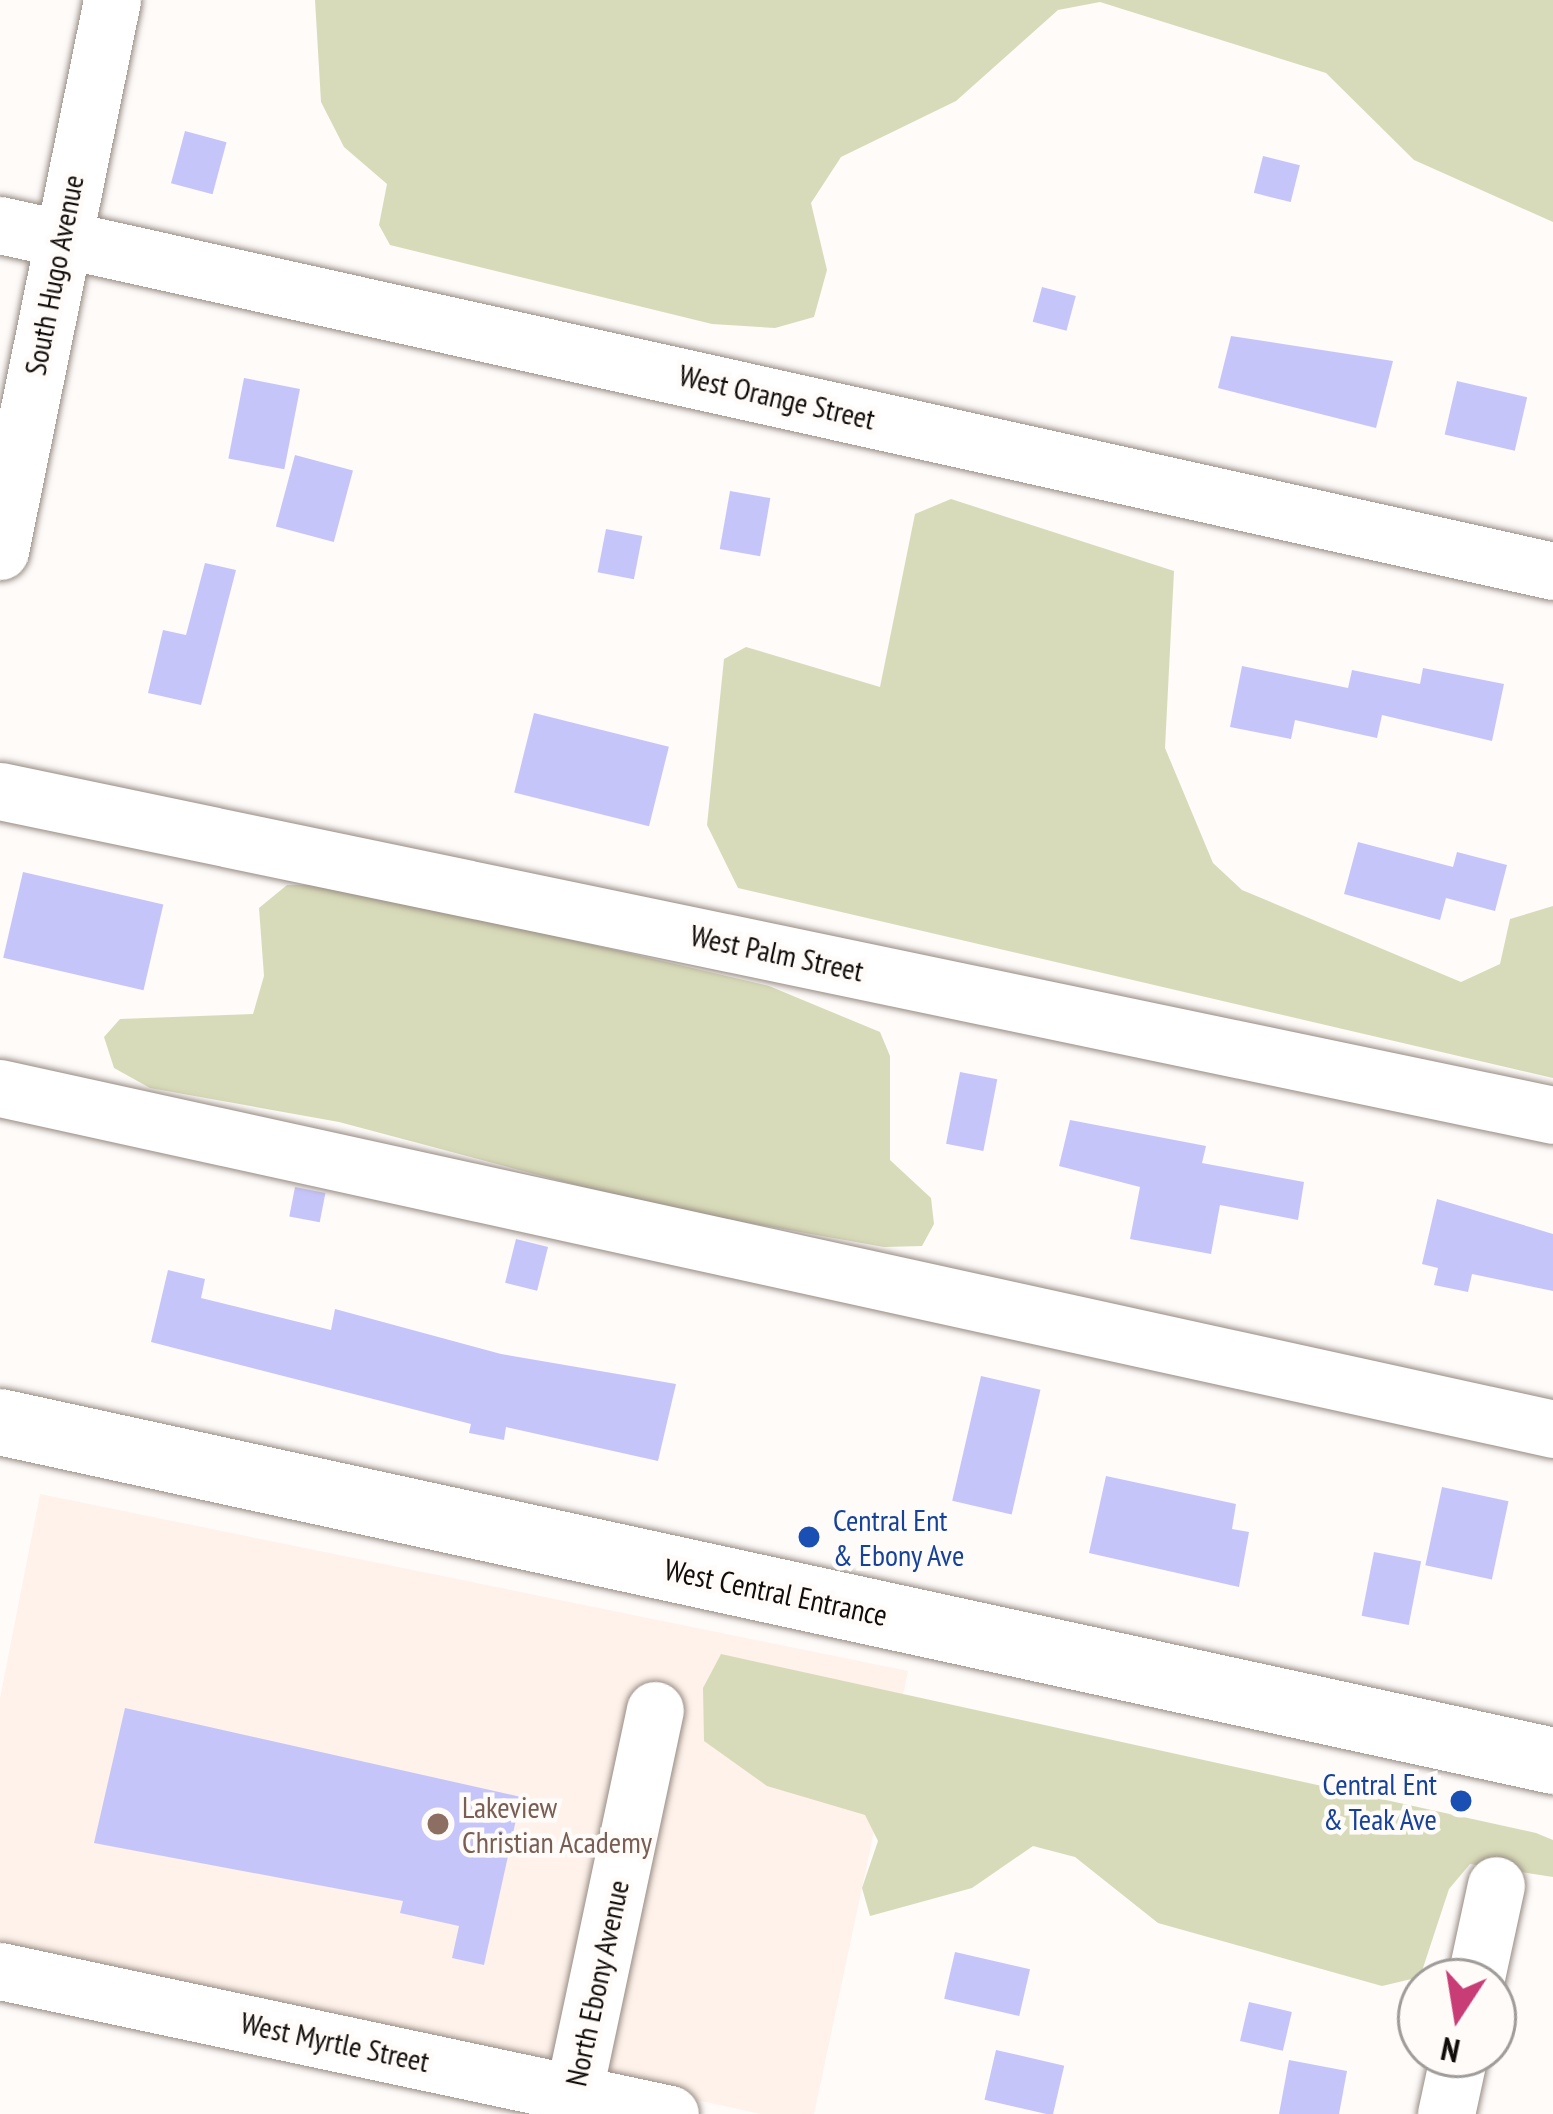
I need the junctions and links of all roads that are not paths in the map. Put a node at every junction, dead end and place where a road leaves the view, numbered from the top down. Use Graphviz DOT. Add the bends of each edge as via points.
graph roads {
  1 [pos="112,0"];
  2 [pos="0,225"];
  3 [pos="60,238"];
  4 [pos="0,551"];
  5 [pos="1553,572"];
  6 [pos="0,790"];
  7 [pos="0,1088"];
  8 [pos="1553,1115"];
  9 [pos="0,1421"];
  10 [pos="1553,1429"];
  11 [pos="656,1710"];
  12 [pos="1553,1761"];
  13 [pos="1496,1885"];
  14 [pos="1480,1958"];
  15 [pos="0,1971"];
  16 [pos="1454,2078"];
  17 [pos="572,2103"];
  18 [pos="670,2114"];
  19 [pos="1446,2114"];
  1 -- 3 [label="street, South Hugo Avenue"];
  2 -- 3 [label="street, West Orange Street"];
  3 -- 4 [label="street, South Hugo Avenue"];
  3 -- 5 [label="street, West Orange Street"];
  6 -- 8 [label="street, West Palm Street"];
  7 -- 10 [label="street"];
  9 -- 12 [label="highway, West Central Entrance"];
  11 -- 17 [label="street, North Ebony Avenue"];
  13 -- 14 [label="street"];
  15 -- 17 [label="street, West Myrtle Street"];
  16 -- 19 [label="street"];
  17 -- 18 [label="street, West Myrtle Street"];
}
